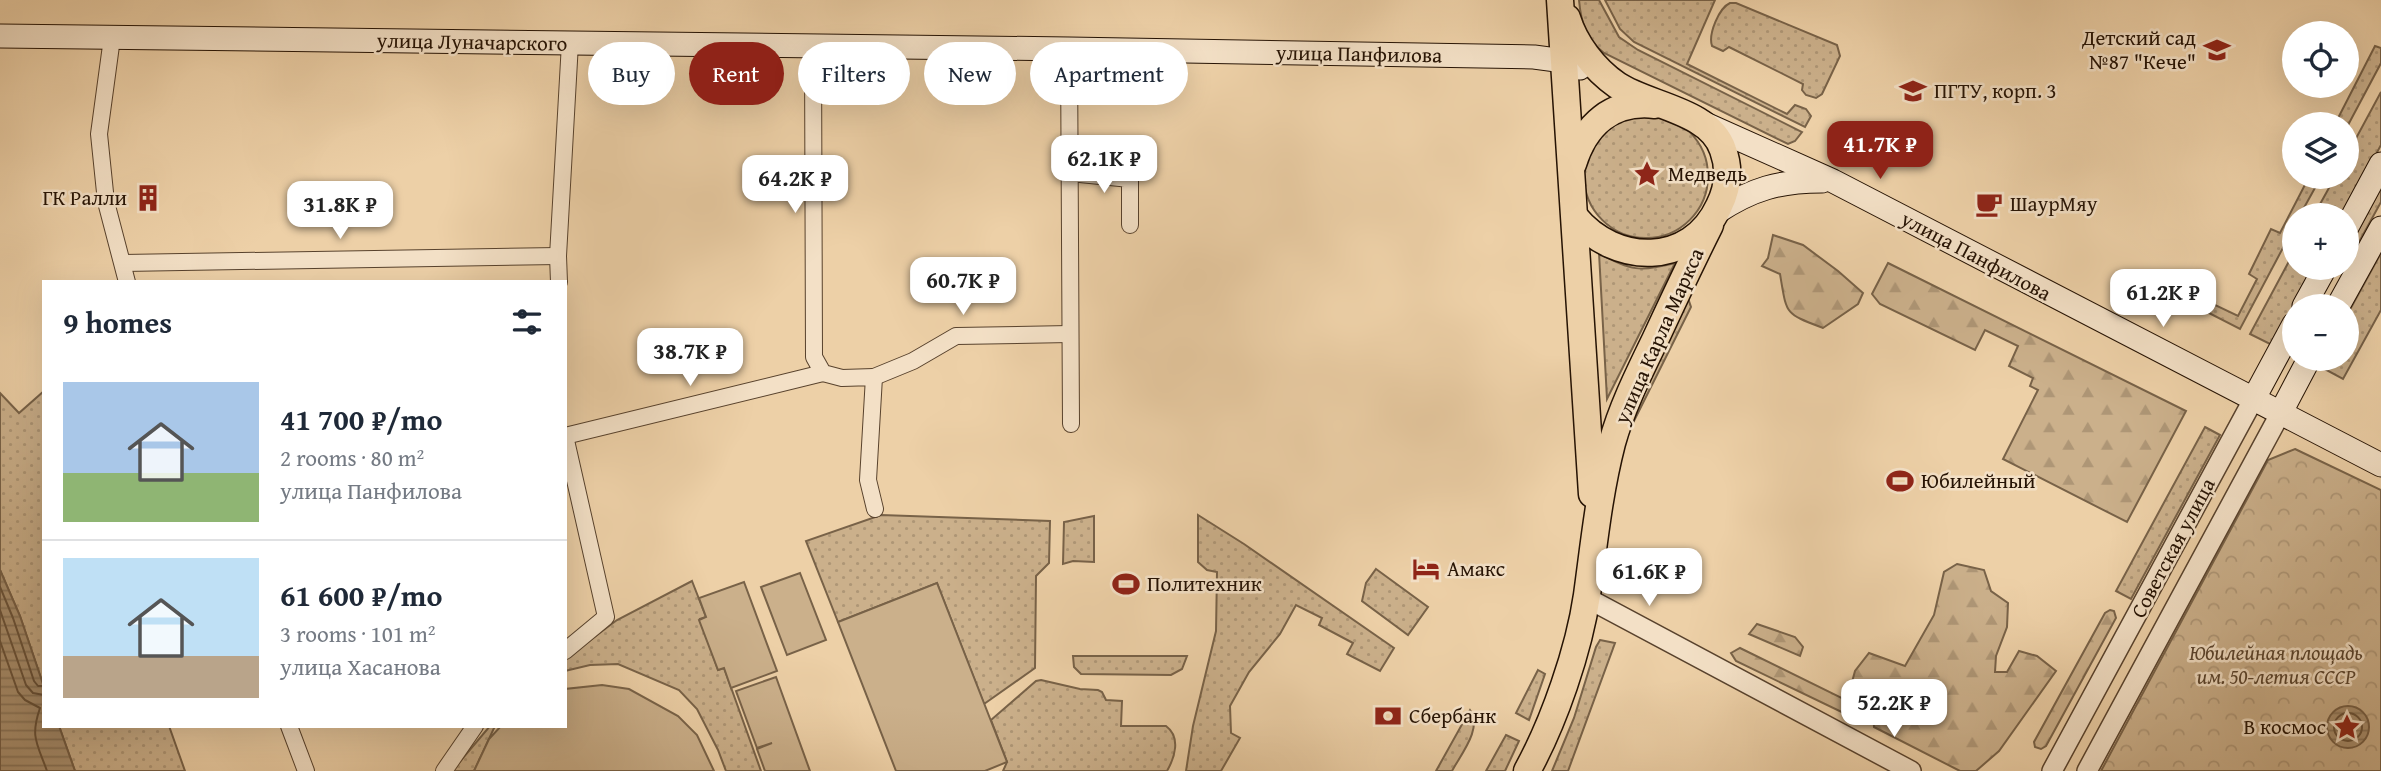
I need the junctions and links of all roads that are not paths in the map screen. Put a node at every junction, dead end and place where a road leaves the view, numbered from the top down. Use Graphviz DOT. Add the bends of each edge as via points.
graph roads {
  1 [pos="1561,0"];
  2 [pos="0,36"];
  3 [pos="112,38"];
  4 [pos="570,43"];
  5 [pos="798,46"];
  6 [pos="910,47"];
  7 [pos="1030,48"];
  8 [pos="1188,50"];
  9 [pos="1564,61"];
  10 [pos="1618,85"];
  11 [pos="813,105"];
  12 [pos="1069,105"];
  13 [pos="1664,106"];
  14 [pos="1703,123"];
  15 [pos="2381,163"];
  16 [pos="1572,167"];
  17 [pos="1070,173"];
  18 [pos="1833,181"];
  19 [pos="2359,204"];
  20 [pos="1575,216"];
  21 [pos="1713,218"];
  22 [pos="1130,225"];
  23 [pos="2381,228"];
  24 [pos="558,256"];
  25 [pos="122,263"];
  26 [pos="126,280"];
  27 [pos="559,280"];
  28 [pos="2345,294"];
  29 [pos="1070,334"];
  30 [pos="2282,346"];
  31 [pos="2303,371"];
  32 [pos="823,373"];
  33 [pos="874,377"];
  34 [pos="2253,400"];
  35 [pos="2280,414"];
  36 [pos="1071,424"];
  37 [pos="567,436"];
  38 [pos="567,445"];
  39 [pos="2381,465"];
  40 [pos="875,509"];
  41 [pos="1594,531"];
  42 [pos="1587,597"];
  43 [pos="567,649"];
  44 [pos="290,728"];
  45 [pos="474,728"];
  46 [pos="306,771"];
  47 [pos="444,771"];
  48 [pos="1527,771"];
  49 [pos="1911,771"];
  50 [pos="2052,771"];
  51 [pos="2087,771"];
  1 -- 9 [label="main road"];
  1 -- 10 [label="main road" via="1573,36"];
  2 -- 3 [label="main road, улица Луначарского"];
  3 -- 4 [label="main road, улица Луначарского"];
  3 -- 25 [label="street" via="99,134 106,202"];
  4 -- 5 [label="main road, улица Луначарского"];
  4 -- 24 [label="street"];
  6 -- 7 [label="main road, улица Луначарского"];
  8 -- 9 [label="main road, улица Панфилова"];
  9 -- 10 [label="main road, улица Панфилова"];
  9 -- 16 [label="main road"];
  10 -- 13 [label="main road"];
  11 -- 32 [label="street" via="814,357"];
  12 -- 17 [label="street"];
  13 -- 14 [label="main road"];
  13 -- 16 [label="main road" via="1641,103 1606,115 1579,144"];
  14 -- 18 [label="main road, улица Панфилова"];
  14 -- 21 [label="main road" via="1716,136 1727,164 1724,197"];
  15 -- 19 [label="main road"];
  16 -- 20 [label="main road"];
  17 -- 22 [label="street" via="1130,179"];
  17 -- 29 [label="street"];
  18 -- 21 [label="main road, улица Панфилова" via="1794,181 1752,191"];
  18 -- 34 [label="main road, улица Панфилова"];
  20 -- 21 [label="main road" via="1598,239 1642,253 1686,243"];
  20 -- 41 [label="main road, улица Карла Маркса"];
  21 -- 41 [label="main road, улица Карла Маркса" via="1617,425"];
  23 -- 28 [label="main road"];
  24 -- 25 [label="street"];
  24 -- 27 [label="street"];
  25 -- 26 [label="street"];
  29 -- 33 [label="street" via="956,336"];
  29 -- 36 [label="street"];
  30 -- 34 [label="main road, Советская улица"];
  31 -- 35 [label="main road, Советская улица"];
  32 -- 33 [label="street"];
  32 -- 37 [label="street"];
  33 -- 40 [label="street" via="868,480"];
  34 -- 35 [label="main road, улица Панфилова"];
  34 -- 50 [label="street, Советская улица"];
  35 -- 39 [label="main road, улица Панфилова"];
  35 -- 51 [label="street, Советская улица"];
  38 -- 43 [label="street" via="606,617"];
  41 -- 42 [label="main road, улица Карла Маркса"];
  42 -- 48 [label="main road, улица Карла Маркса" via="1560,696"];
  42 -- 49 [label="street"];
  44 -- 46 [label="street"];
  45 -- 47 [label="street"];
}
